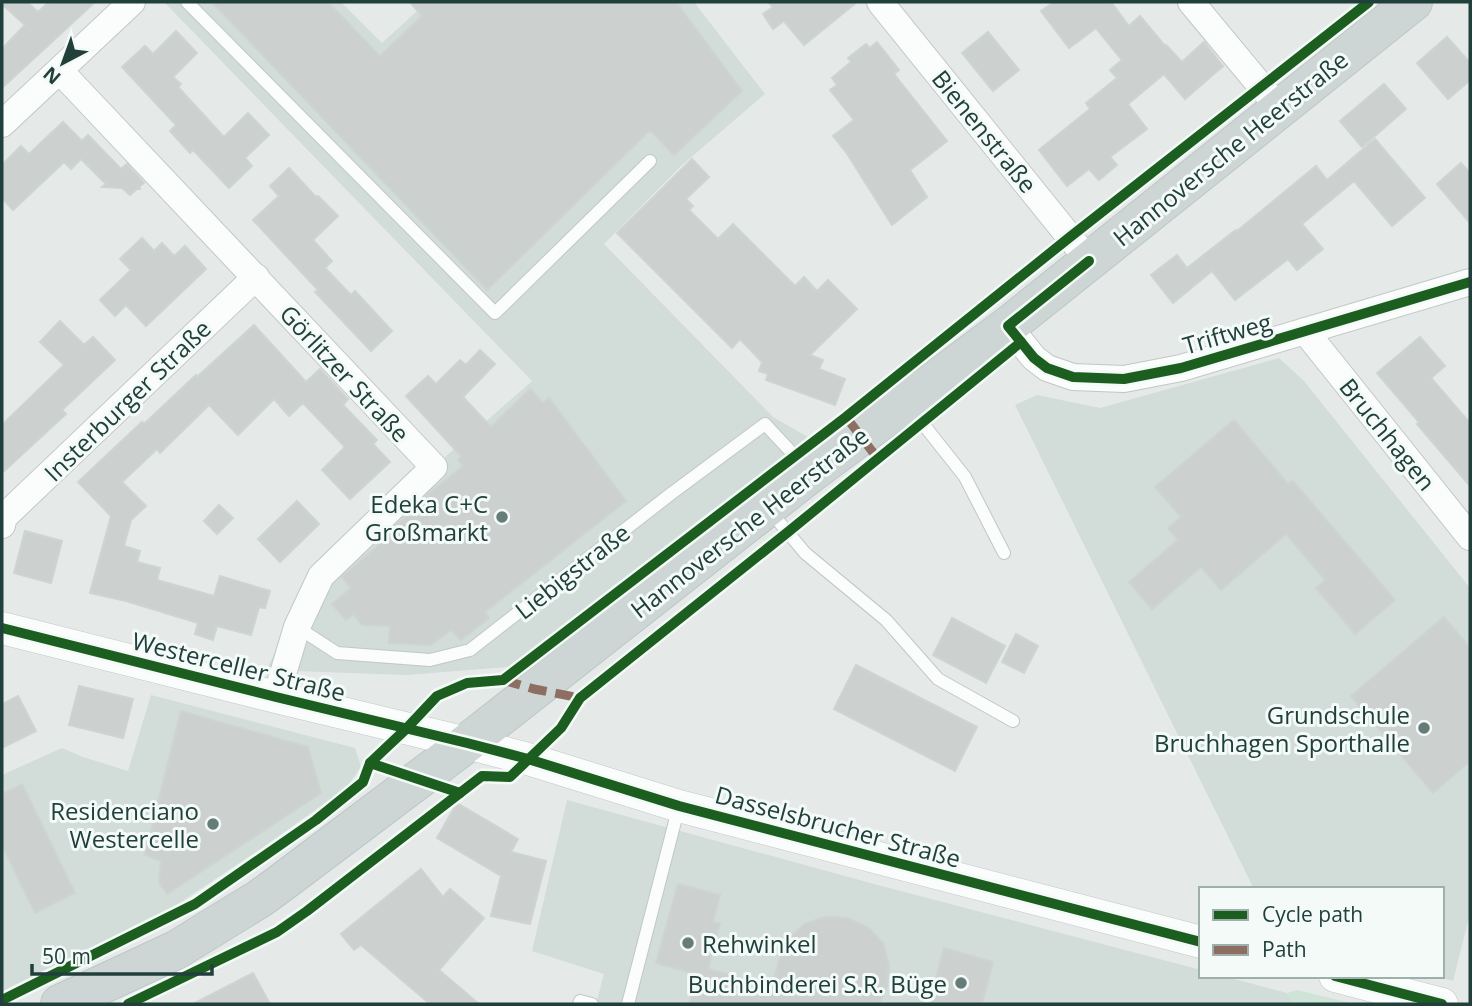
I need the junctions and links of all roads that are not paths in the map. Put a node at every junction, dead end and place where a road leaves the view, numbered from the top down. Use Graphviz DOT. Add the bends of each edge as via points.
graph roads {
  1 [pos="132,2"];
  2 [pos="187,2"];
  3 [pos="880,2"];
  4 [pos="1191,2"];
  5 [pos="1413,2"];
  6 [pos="60,71"];
  7 [pos="1279,108"];
  8 [pos="2,124"];
  9 [pos="650,161"];
  10 [pos="1088,261"];
  11 [pos="256,277"];
  12 [pos="1470,282"];
  13 [pos="1008,326"];
  14 [pos="1305,331"];
  15 [pos="905,402"];
  16 [pos="811,473"];
  17 [pos="767,508"];
  18 [pos="2,525"];
  19 [pos="1470,537"];
  20 [pos="1004,553"];
  21 [pos="297,627"];
  22 [pos="2,628"];
  23 [pos="276,696"];
  24 [pos="1013,721"];
  25 [pos="467,743"];
  26 [pos="679,806"];
  27 [pos="1199,941"];
  28 [pos="1343,978"];
  29 [pos="70,1002"];
  30 [pos="579,1004"];
  31 [pos="592,1004"];
  32 [pos="628,1004"];
  33 [pos="1443,1004"];
  1 -- 6 [label="street"];
  2 -- 9 [label="lane" via="495,313"];
  3 -- 10 [label="street, Bienenstraße"];
  4 -- 7 [label="street"];
  5 -- 7 [label="main road, Hannoversche Heerstraße"];
  6 -- 8 [label="street"];
  6 -- 11 [label="street, Görlitzer Straße"];
  7 -- 10 [label="main road, Hannoversche Heerstraße"];
  10 -- 13 [label="main road, Hannoversche Heerstraße"];
  11 -- 18 [label="street, Insterburger Straße" via="4,517"];
  11 -- 21 [label="street, Görlitzer Straße" via="434,467 321,576"];
  12 -- 14 [label="street, Triftweg"];
  13 -- 14 [label="street, Triftweg" via="1047,368 1073,377 1124,379 1181,368"];
  13 -- 15 [label="main road, Hannoversche Heerstraße"];
  14 -- 19 [label="street, Bruchhagen"];
  15 -- 16 [label="main road, Hannoversche Heerstraße"];
  15 -- 20 [label="lane" via="965,477"];
  16 -- 17 [label="main road, Hannoversche Heerstraße"];
  16 -- 21 [label="lane, Liebigstraße" via="765,424 470,650 430,660 337,653"];
  17 -- 24 [label="lane" via="805,553 886,620 938,679"];
  17 -- 25 [label="main road, Hannoversche Heerstraße"];
  21 -- 23 [label="street, Görlitzer Straße"];
  22 -- 23 [label="street, Westerceller Straße"];
  23 -- 25 [label="street, Westerceller Straße"];
  25 -- 26 [label="street, Dasselsbrucher Straße"];
  25 -- 29 [label="main road, Hannoversche Heerstraße" via="259,899 176,950"];
  26 -- 27 [label="street, Dasselsbrucher Straße"];
  26 -- 32 [label="lane, Dasselsbrucher Straße"];
  28 -- 33 [label="street"];
  30 -- 31 [label="lane"];
}
